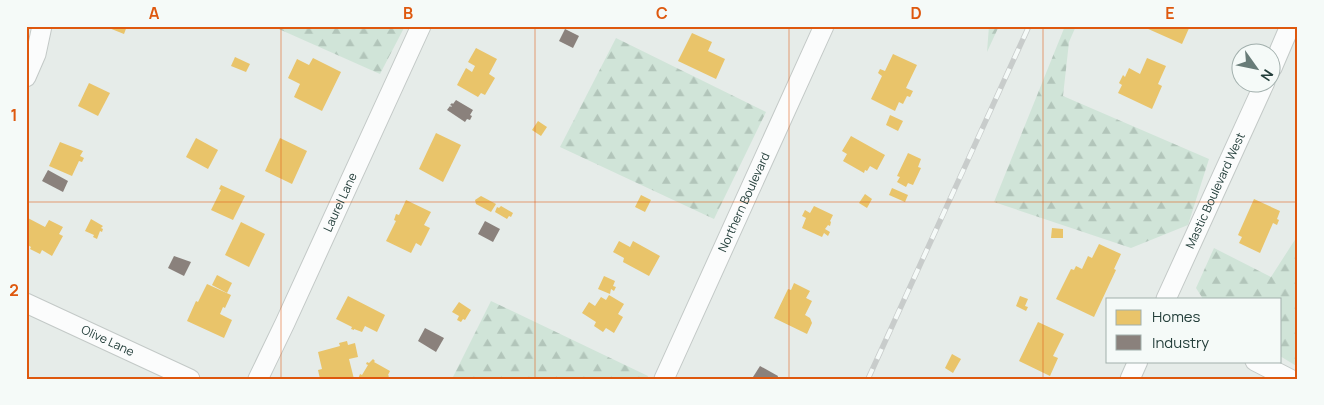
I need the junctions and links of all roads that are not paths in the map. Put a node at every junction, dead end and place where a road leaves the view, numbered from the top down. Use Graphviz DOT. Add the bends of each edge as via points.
graph roads {
  1 [pos="42,26"];
  2 [pos="421,26"];
  3 [pos="824,26"];
  4 [pos="1290,26"];
  5 [pos="1282,45"];
  6 [pos="26,77"];
  7 [pos="1260,92"];
  8 [pos="1166,298"];
  9 [pos="26,303"];
  10 [pos="1138,362"];
  11 [pos="1257,362"];
  12 [pos="190,379"];
  13 [pos="258,379"];
  14 [pos="664,379"];
  15 [pos="1130,379"];
  16 [pos="1290,379"];
  1 -- 6 [label="street" via="36,54"];
  2 -- 13 [label="street, Laurel Lane"];
  3 -- 14 [label="street, Northern Boulevard"];
  4 -- 5 [label="street"];
  7 -- 8 [label="street, Mastic Boulevard West"];
  9 -- 12 [label="street, Olive Lane"];
  10 -- 15 [label="street"];
  11 -- 16 [label="street"];
}
